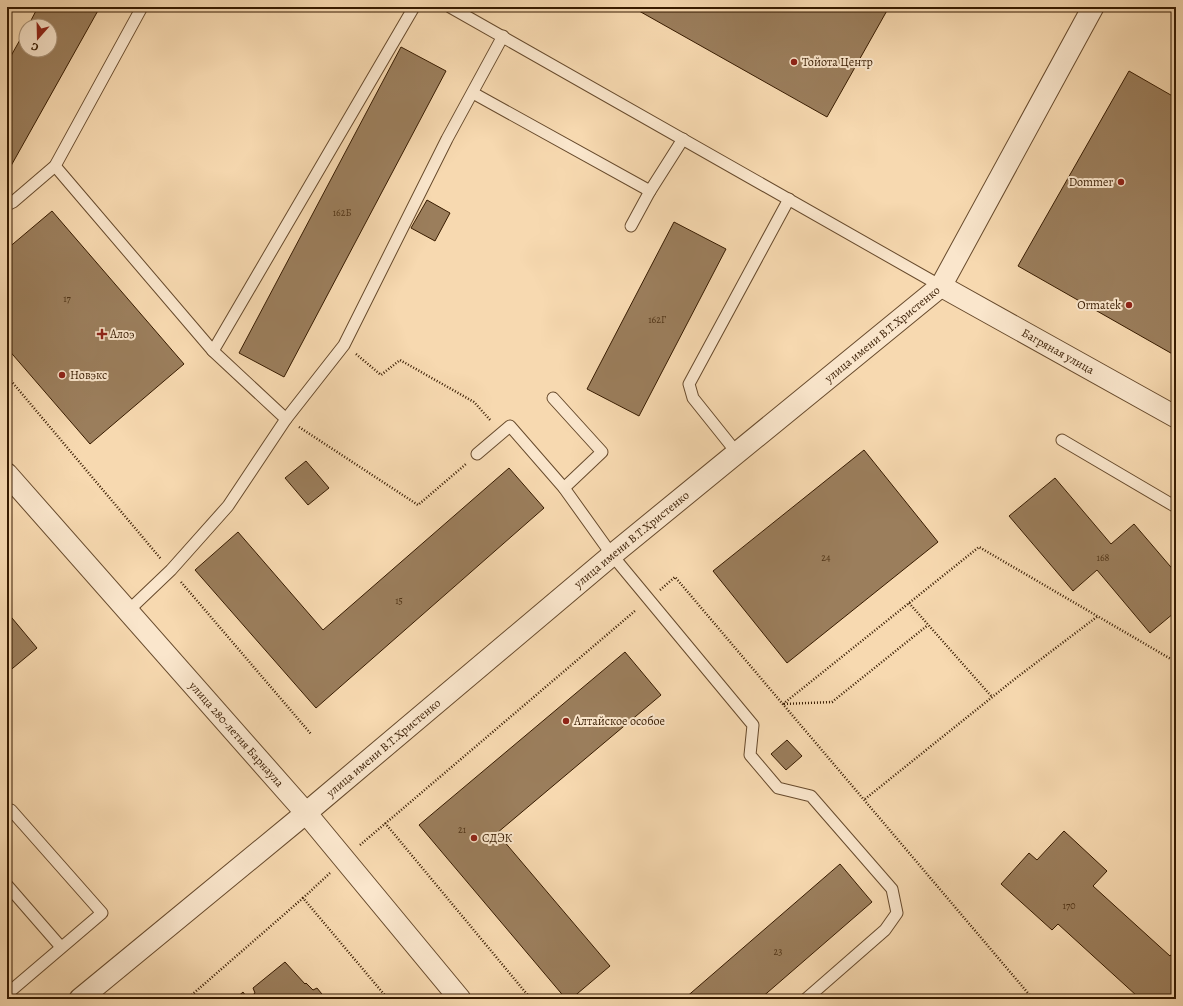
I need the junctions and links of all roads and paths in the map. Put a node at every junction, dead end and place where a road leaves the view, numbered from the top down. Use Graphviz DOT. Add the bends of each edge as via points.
graph roads {
  1 [pos="142,7"];
  2 [pos="414,7"];
  3 [pos="450,7"];
  4 [pos="1093,7"];
  5 [pos="503,36"];
  6 [pos="472,93"];
  7 [pos="683,139"];
  8 [pos="55,166"];
  9 [pos="650,190"];
  10 [pos="789,199"];
  11 [pos="7,205"];
  12 [pos="631,226"];
  13 [pos="941,286"];
  14 [pos="344,345"];
  15 [pos="213,351"];
  16 [pos="7,376"];
  17 [pos="553,398"];
  18 [pos="1176,417"];
  19 [pos="286,419"];
  20 [pos="502,433"];
  21 [pos="1062,440"];
  22 [pos="737,453"];
  23 [pos="476,454"];
  24 [pos="7,474"];
  25 [pos="564,488"];
  26 [pos="1176,507"];
  27 [pos="612,555"];
  28 [pos="171,570"];
  29 [pos="649,599"];
  30 [pos="909,603"];
  31 [pos="128,611"];
  32 [pos="1098,616"];
  33 [pos="928,625"];
  34 [pos="1176,662"];
  35 [pos="992,697"];
  36 [pos="784,704"];
  37 [pos="311,734"];
  38 [pos="865,799"];
  39 [pos="7,813"];
  40 [pos="306,813"];
  41 [pos="385,823"];
  42 [pos="344,860"];
  43 [pos="7,885"];
  44 [pos="303,898"];
  45 [pos="61,947"];
  46 [pos="7,994"];
  47 [pos="80,999"];
  48 [pos="187,999"];
  49 [pos="388,999"];
  50 [pos="460,999"];
  51 [pos="531,999"];
  52 [pos="806,999"];
  53 [pos="1033,999"];
  1 -- 8 [label="lane"];
  2 -- 15 [label="lane"];
  3 -- 5 [label="lane"];
  4 -- 13 [label="street, улица имени В.Т.Христенко"];
  5 -- 6 [label="lane"];
  5 -- 7 [label="lane"];
  6 -- 9 [label="lane"];
  6 -- 14 [label="lane"];
  7 -- 9 [label="lane"];
  7 -- 10 [label="lane"];
  8 -- 11 [label="lane"];
  8 -- 15 [label="lane"];
  9 -- 12 [label="lane"];
  10 -- 13 [label="lane"];
  10 -- 22 [label="lane" via="690,384 693,398"];
  13 -- 18 [label="street, Багряная улица"];
  13 -- 22 [label="street, улица имени В.Т.Христенко"];
  14 -- 19 [label="lane"];
  14 -- 20 [label="path" via="381,375 400,360 474,402"];
  15 -- 19 [label="lane"];
  16 -- 28 [label="path"];
  17 -- 25 [label="lane" via="602,452"];
  19 -- 23 [label="path" via="418,505"];
  19 -- 28 [label="lane" via="228,506"];
  20 -- 23 [label="lane"];
  20 -- 25 [label="lane" via="510,426"];
  21 -- 26 [label="lane"];
  22 -- 27 [label="street, улица имени В.Т.Христенко"];
  24 -- 31 [label="street, улица 280-летия Барнаула"];
  25 -- 27 [label="lane"];
  27 -- 29 [label="lane"];
  27 -- 40 [label="street, улица имени В.Т.Христенко"];
  28 -- 31 [label="lane"];
  28 -- 37 [label="path"];
  29 -- 36 [label="path" via="675,577"];
  29 -- 41 [label="path"];
  29 -- 52 [label="lane" via="753,725 750,755 778,788 811,796 892,889 897,913 885,930"];
  30 -- 32 [label="path" via="979,547"];
  30 -- 33 [label="path"];
  30 -- 36 [label="path"];
  31 -- 40 [label="street, улица 280-летия Барнаула"];
  32 -- 34 [label="path"];
  32 -- 35 [label="path"];
  33 -- 35 [label="path"];
  33 -- 36 [label="path" via="832,702"];
  35 -- 38 [label="path"];
  36 -- 38 [label="path"];
  38 -- 53 [label="path"];
  39 -- 45 [label="lane" via="11,810 102,913"];
  40 -- 42 [label="street, улица 280-летия Барнаула"];
  40 -- 47 [label="street, улица имени В.Т.Христенко"];
  41 -- 42 [label="path"];
  41 -- 51 [label="path"];
  42 -- 44 [label="path"];
  42 -- 50 [label="street, улица 280-летия Барнаула"];
  43 -- 45 [label="lane"];
  44 -- 48 [label="path"];
  44 -- 49 [label="path"];
  45 -- 46 [label="lane"];
}
